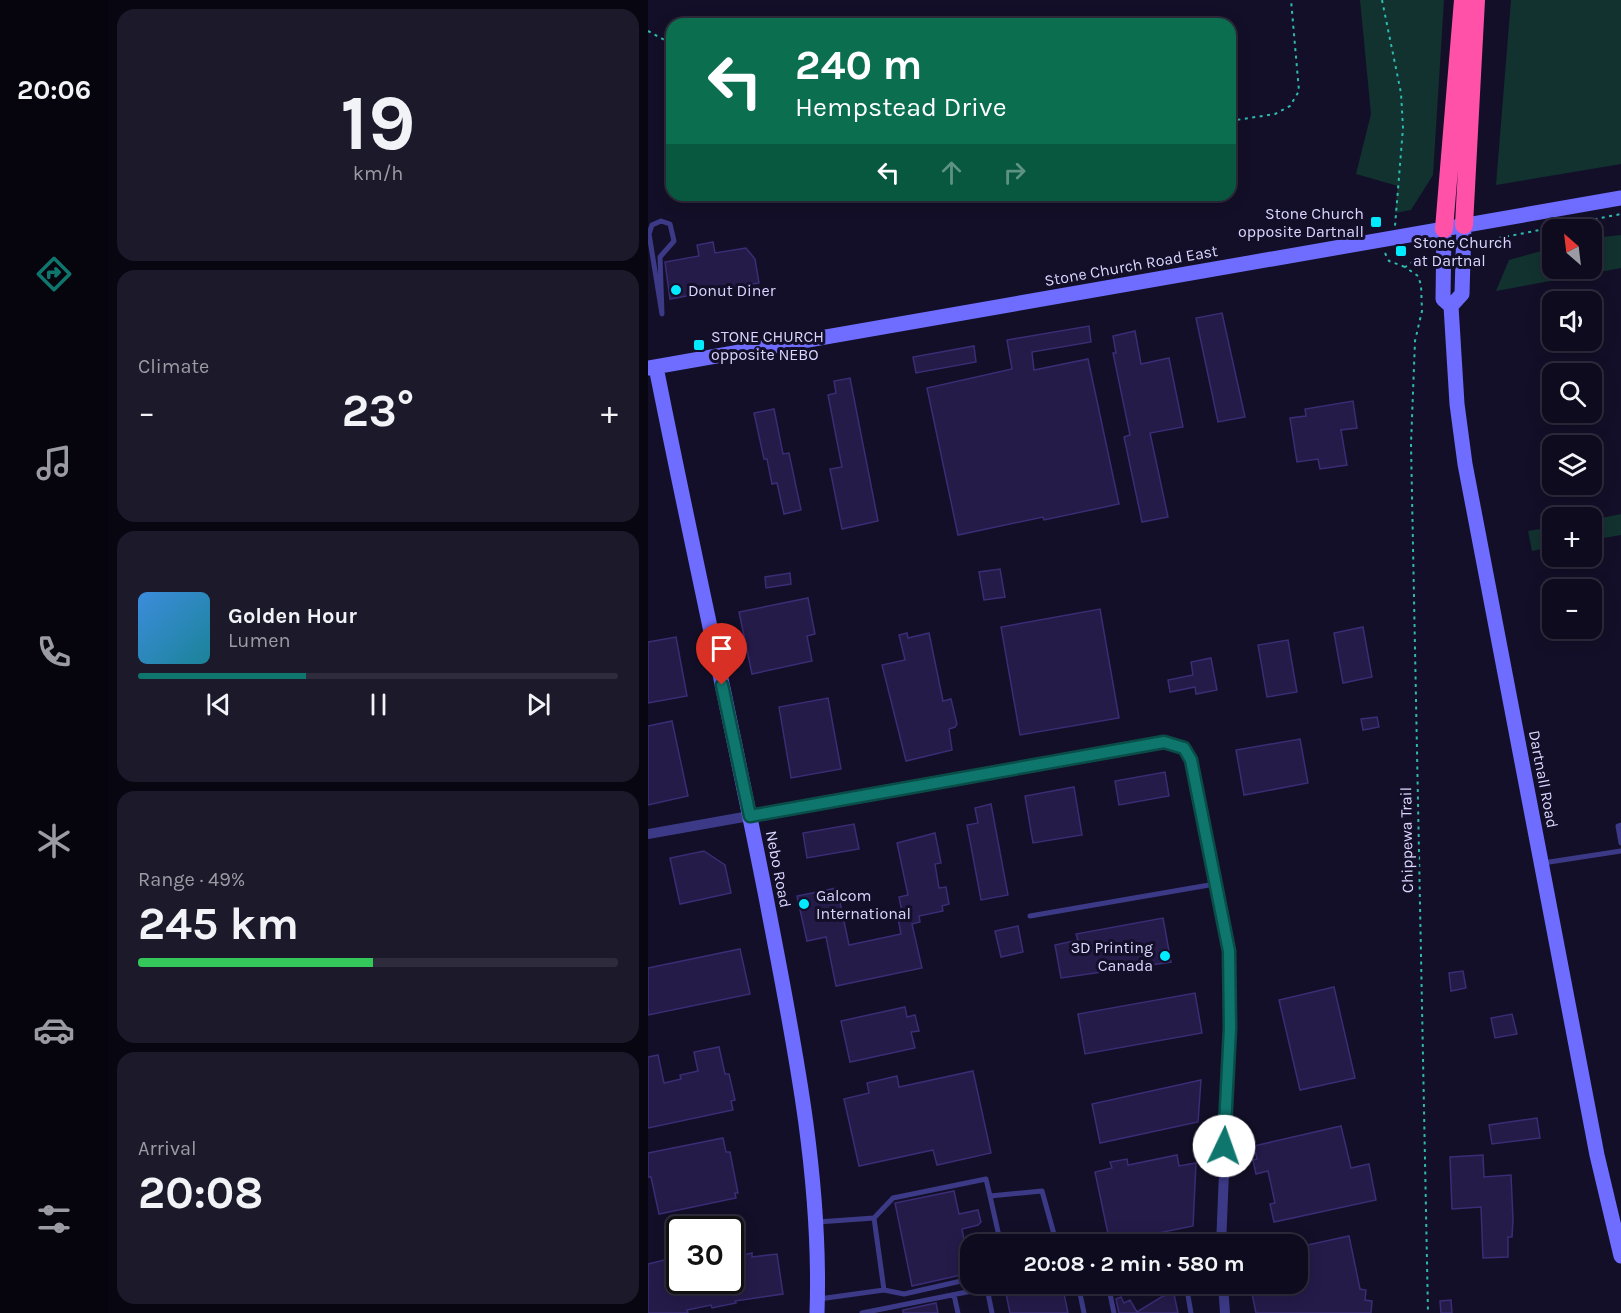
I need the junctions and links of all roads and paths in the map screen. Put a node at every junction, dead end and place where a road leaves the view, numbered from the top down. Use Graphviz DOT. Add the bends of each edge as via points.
graph roads {
  1 [pos="1291,0"];
  2 [pos="1382,0"];
  3 [pos="1463,0"];
  4 [pos="1478,0"];
  5 [pos="648,31"];
  6 [pos="666,41"];
  7 [pos="1236,120"];
  8 [pos="1621,198"];
  9 [pos="1621,214"];
  10 [pos="1464,225"];
  11 [pos="1444,229"];
  12 [pos="1388,239"];
  13 [pos="1485,241"];
  14 [pos="1425,254"];
  15 [pos="1405,267"];
  16 [pos="1451,306"];
  17 [pos="662,314"];
  18 [pos="652,367"];
  19 [pos="750,816"];
  20 [pos="1621,825"];
  21 [pos="648,834"];
  22 [pos="1621,843"];
  23 [pos="1621,851"];
  24 [pos="1542,863"];
  25 [pos="1215,884"];
  26 [pos="1030,916"];
  27 [pos="990,1196"];
  28 [pos="874,1218"];
  29 [pos="814,1222"];
  30 [pos="999,1234"];
  31 [pos="1054,1234"];
  32 [pos="1221,1234"];
  33 [pos="1621,1256"];
  34 [pos="960,1281"];
  35 [pos="884,1290"];
  36 [pos="1080,1294"];
  37 [pos="1110,1294"];
  38 [pos="1188,1294"];
  39 [pos="1224,1294"];
  40 [pos="954,1295"];
  41 [pos="817,1306"];
  42 [pos="862,1313"];
  43 [pos="958,1313"];
  44 [pos="992,1313"];
  45 [pos="1084,1313"];
  46 [pos="1114,1313"];
  47 [pos="1191,1313"];
  48 [pos="1225,1313"];
  49 [pos="1428,1313"];
  1 -- 7 [label="path" via="1299,91 1290,105 1275,114"];
  2 -- 12 [label="path" via="1401,93 1403,128"];
  3 -- 11 [label="highway"];
  4 -- 10 [label="highway"];
  5 -- 6 [label="path"];
  8 -- 10 [label="street, Stone Church Road East"];
  9 -- 13 [label="path"];
  10 -- 11 [label="street, Stone Church Road East"];
  10 -- 16 [label="street, Dartnall Road" via="1462,294"];
  11 -- 12 [label="street, Stone Church Road East"];
  11 -- 16 [label="street, Dartnall Road" via="1443,298"];
  12 -- 15 [label="path" via="1389,261"];
  12 -- 18 [label="street, Stone Church Road East"];
  14 -- 15 [label="path"];
  15 -- 49 [label="path, Chippewa Trail" via="1418,276 1422,311 1415,341 1411,444"];
  16 -- 24 [label="street, Dartnall Road" via="1465,464"];
  17 -- 17 [label="lane" via="649,234 652,225 661,221 670,224 674,241 660,257"];
  18 -- 19 [label="street, Nebo Road"];
  19 -- 21 [label="street"];
  19 -- 25 [label="street" via="1164,742 1184,748 1191,760"];
  19 -- 29 [label="street, Nebo Road" via="800,1073"];
  20 -- 22 [label="lane"];
  23 -- 24 [label="lane"];
  24 -- 33 [label="street, Dartnall Road" via="1597,1155"];
  25 -- 26 [label="lane"];
  25 -- 32 [label="street" via="1229,951 1230,1028"];
  27 -- 28 [label="lane" via="986,1179 953,1184 893,1197"];
  27 -- 30 [label="lane"];
  27 -- 31 [label="lane" via="1042,1191"];
  28 -- 29 [label="lane"];
  28 -- 35 [label="lane"];
  29 -- 41 [label="street, Nebo Road"];
  34 -- 35 [label="lane" via="904,1294"];
  35 -- 41 [label="lane"];
  36 -- 45 [label="lane"];
  37 -- 46 [label="lane"];
  38 -- 47 [label="lane"];
  39 -- 48 [label="street"];
  40 -- 42 [label="lane"];
  40 -- 43 [label="lane"];
  40 -- 44 [label="lane" via="987,1288"];
}
